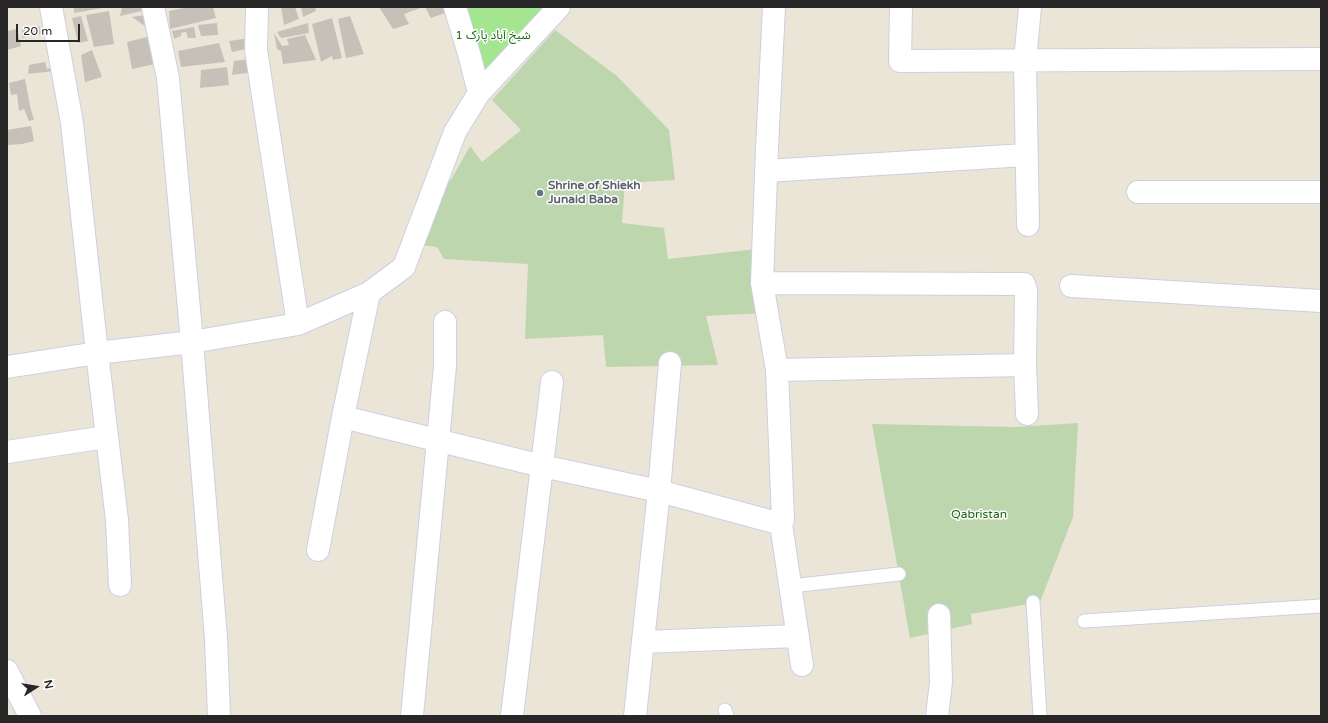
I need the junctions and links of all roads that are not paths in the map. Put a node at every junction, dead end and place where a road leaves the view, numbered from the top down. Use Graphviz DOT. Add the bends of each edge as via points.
graph roads {
  1 [pos="51,7"];
  2 [pos="153,7"];
  3 [pos="257,7"];
  4 [pos="454,7"];
  5 [pos="559,7"];
  6 [pos="774,7"];
  7 [pos="901,7"];
  8 [pos="1030,7"];
  9 [pos="1321,59"];
  10 [pos="1024,61"];
  11 [pos="480,93"];
  12 [pos="1026,155"];
  13 [pos="766,172"];
  14 [pos="1138,192"];
  15 [pos="1321,192"];
  16 [pos="1028,225"];
  17 [pos="762,283"];
  18 [pos="1071,286"];
  19 [pos="370,293"];
  20 [pos="1321,301"];
  21 [pos="445,322"];
  22 [pos="298,324"];
  23 [pos="192,342"];
  24 [pos="97,353"];
  25 [pos="670,363"];
  26 [pos="1025,365"];
  27 [pos="7,367"];
  28 [pos="777,370"];
  29 [pos="552,382"];
  30 [pos="1027,414"];
  31 [pos="343,417"];
  32 [pos="106,436"];
  33 [pos="438,441"];
  34 [pos="7,452"];
  35 [pos="542,466"];
  36 [pos="659,491"];
  37 [pos="781,524"];
  38 [pos="318,550"];
  39 [pos="899,574"];
  40 [pos="120,585"];
  41 [pos="791,586"];
  42 [pos="1033,602"];
  43 [pos="1321,606"];
  44 [pos="939,615"];
  45 [pos="1084,621"];
  46 [pos="798,636"];
  47 [pos="643,642"];
  48 [pos="802,665"];
  49 [pos="7,671"];
  50 [pos="30,716"];
  51 [pos="219,716"];
  52 [pos="412,716"];
  53 [pos="512,716"];
  54 [pos="635,716"];
  55 [pos="937,716"];
  56 [pos="1040,716"];
  1 -- 24 [label="street" via="72,123"];
  2 -- 23 [label="street" via="168,78"];
  3 -- 22 [label="street" via="256,50"];
  4 -- 11 [label="street"];
  5 -- 11 [label="street"];
  6 -- 13 [label="street"];
  7 -- 10 [label="street" via="900,61"];
  8 -- 10 [label="street"];
  9 -- 10 [label="street"];
  10 -- 12 [label="street"];
  11 -- 19 [label="street" via="455,132 404,266"];
  12 -- 13 [label="street"];
  12 -- 16 [label="street"];
  13 -- 17 [label="street"];
  14 -- 15 [label="street"];
  17 -- 26 [label="street" via="1024,284"];
  17 -- 28 [label="street"];
  18 -- 20 [label="street"];
  19 -- 22 [label="street"];
  19 -- 31 [label="street"];
  21 -- 33 [label="street" via="445,366"];
  22 -- 23 [label="street"];
  23 -- 24 [label="street"];
  23 -- 51 [label="street" via="216,638"];
  24 -- 27 [label="street"];
  24 -- 32 [label="street"];
  25 -- 36 [label="street"];
  26 -- 28 [label="street"];
  26 -- 30 [label="street"];
  28 -- 37 [label="street" via="783,520"];
  29 -- 35 [label="street"];
  31 -- 33 [label="street"];
  31 -- 38 [label="street"];
  32 -- 34 [label="street"];
  32 -- 40 [label="street" via="117,520"];
  33 -- 35 [label="street"];
  33 -- 52 [label="street"];
  35 -- 36 [label="street"];
  35 -- 53 [label="street"];
  36 -- 37 [label="street"];
  36 -- 47 [label="street"];
  37 -- 41 [label="street"];
  39 -- 41 [label="lane"];
  41 -- 46 [label="street"];
  42 -- 56 [label="lane"];
  43 -- 45 [label="lane"];
  44 -- 55 [label="street" via="941,682"];
  46 -- 47 [label="street"];
  46 -- 48 [label="street"];
  47 -- 54 [label="street"];
  49 -- 50 [label="street"];
}
